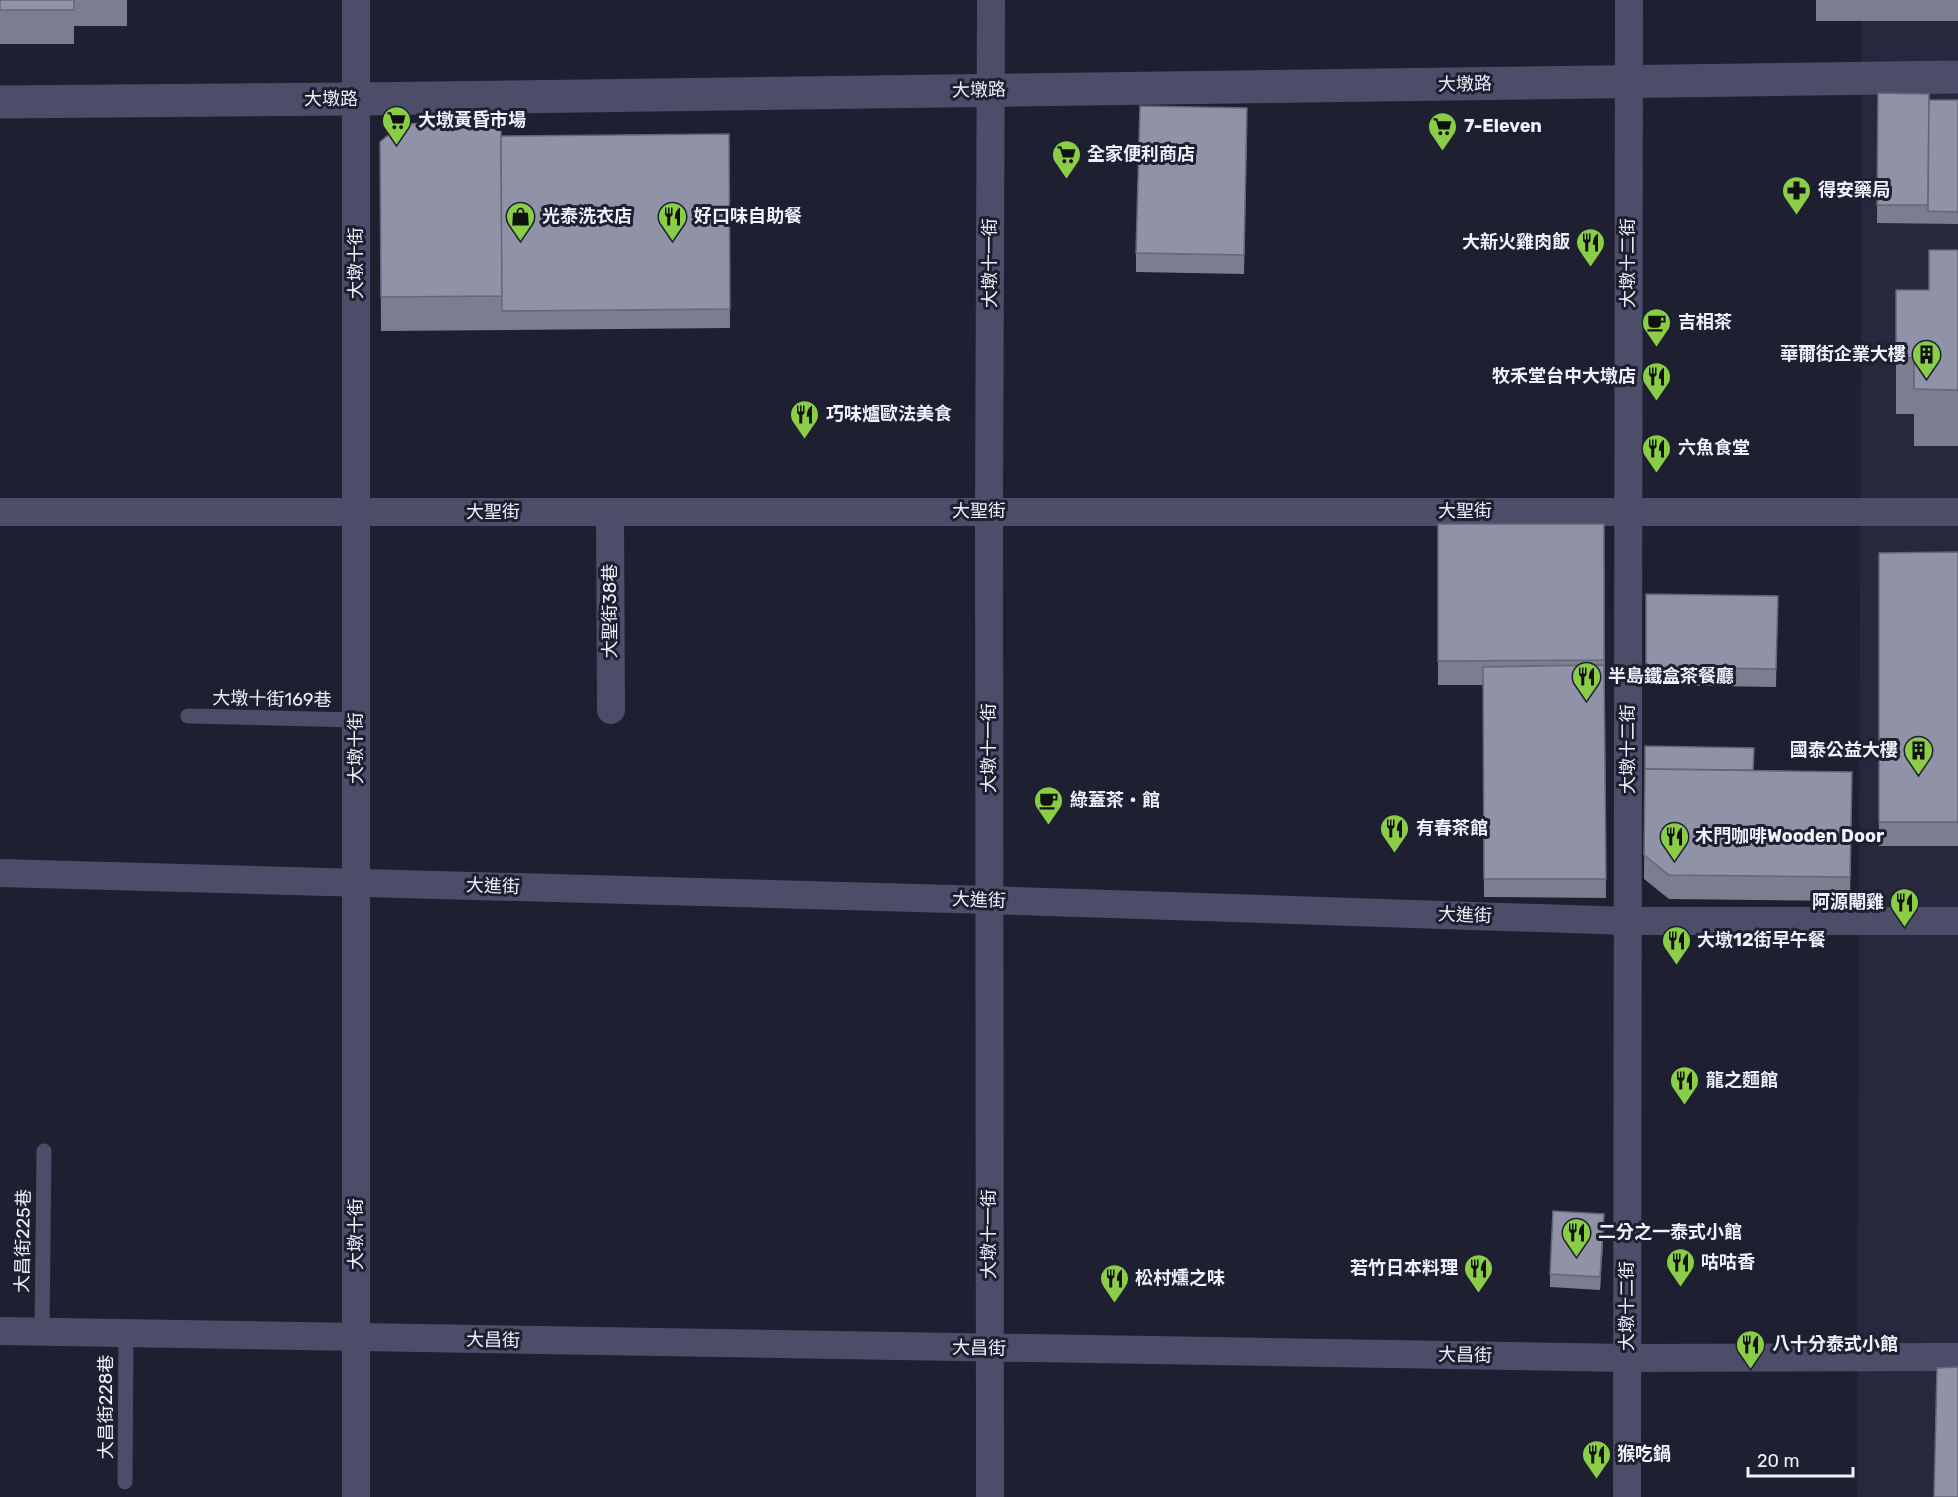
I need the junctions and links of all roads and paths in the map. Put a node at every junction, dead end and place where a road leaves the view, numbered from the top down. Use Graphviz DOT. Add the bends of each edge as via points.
graph roads {
  1 [pos="356,0"];
  2 [pos="991,0"];
  3 [pos="1629,0"];
  4 [pos="1958,77"];
  5 [pos="1628,82"];
  6 [pos="991,90"];
  7 [pos="356,99"];
  8 [pos="0,102"];
  9 [pos="989,511"];
  10 [pos="0,512"];
  11 [pos="356,512"];
  12 [pos="610,512"];
  13 [pos="1628,512"];
  14 [pos="1958,512"];
  15 [pos="610,710"];
  16 [pos="188,716"];
  17 [pos="356,720"];
  18 [pos="0,873"];
  19 [pos="356,883"];
  20 [pos="989,900"];
  21 [pos="1628,921"];
  22 [pos="1958,921"];
  23 [pos="44,1151"];
  24 [pos="0,1331"];
  25 [pos="42,1332"];
  26 [pos="126,1334"];
  27 [pos="356,1337"];
  28 [pos="989,1348"];
  29 [pos="1958,1357"];
  30 [pos="1627,1358"];
  31 [pos="125,1482"];
  32 [pos="356,1497"];
  33 [pos="990,1497"];
  34 [pos="1627,1497"];
  1 -- 7 [label="street, 大墩十街"];
  2 -- 6 [label="street, 大墩十一街"];
  3 -- 5 [label="street, 大墩十二街"];
  4 -- 5 [label="street, 大墩路"];
  5 -- 6 [label="street, 大墩路"];
  5 -- 13 [label="street, 大墩十二街"];
  6 -- 7 [label="street, 大墩路"];
  6 -- 9 [label="street, 大墩十一街"];
  7 -- 8 [label="street, 大墩路"];
  7 -- 11 [label="street, 大墩十街"];
  9 -- 12 [label="street, 大聖街"];
  9 -- 13 [label="street, 大聖街"];
  9 -- 20 [label="street, 大墩十一街"];
  10 -- 11 [label="street, 大聖街"];
  11 -- 12 [label="street, 大聖街"];
  11 -- 17 [label="street, 大墩十街"];
  12 -- 15 [label="street, 大聖街38巷"];
  13 -- 14 [label="street, 大聖街"];
  13 -- 21 [label="street, 大墩十二街"];
  16 -- 17 [label="lane, 大墩十街169巷"];
  17 -- 19 [label="street, 大墩十街"];
  18 -- 19 [label="street, 大進街"];
  19 -- 20 [label="street, 大進街"];
  19 -- 27 [label="street, 大墩十街"];
  20 -- 21 [label="street, 大進街"];
  20 -- 28 [label="street, 大墩十一街"];
  21 -- 22 [label="street, 大進街"];
  21 -- 30 [label="street, 大墩十二街"];
  23 -- 25 [label="lane, 大昌街225巷"];
  24 -- 25 [label="street, 大昌街"];
  25 -- 26 [label="street, 大昌街"];
  26 -- 27 [label="street, 大昌街"];
  26 -- 31 [label="lane, 大昌街228巷"];
  27 -- 28 [label="street, 大昌街"];
  27 -- 32 [label="street, 大墩十街"];
  28 -- 30 [label="street, 大昌街"];
  28 -- 33 [label="street, 大墩十一街"];
  29 -- 30 [label="street, 大昌街"];
  30 -- 34 [label="street, 大墩十二街"];
}
